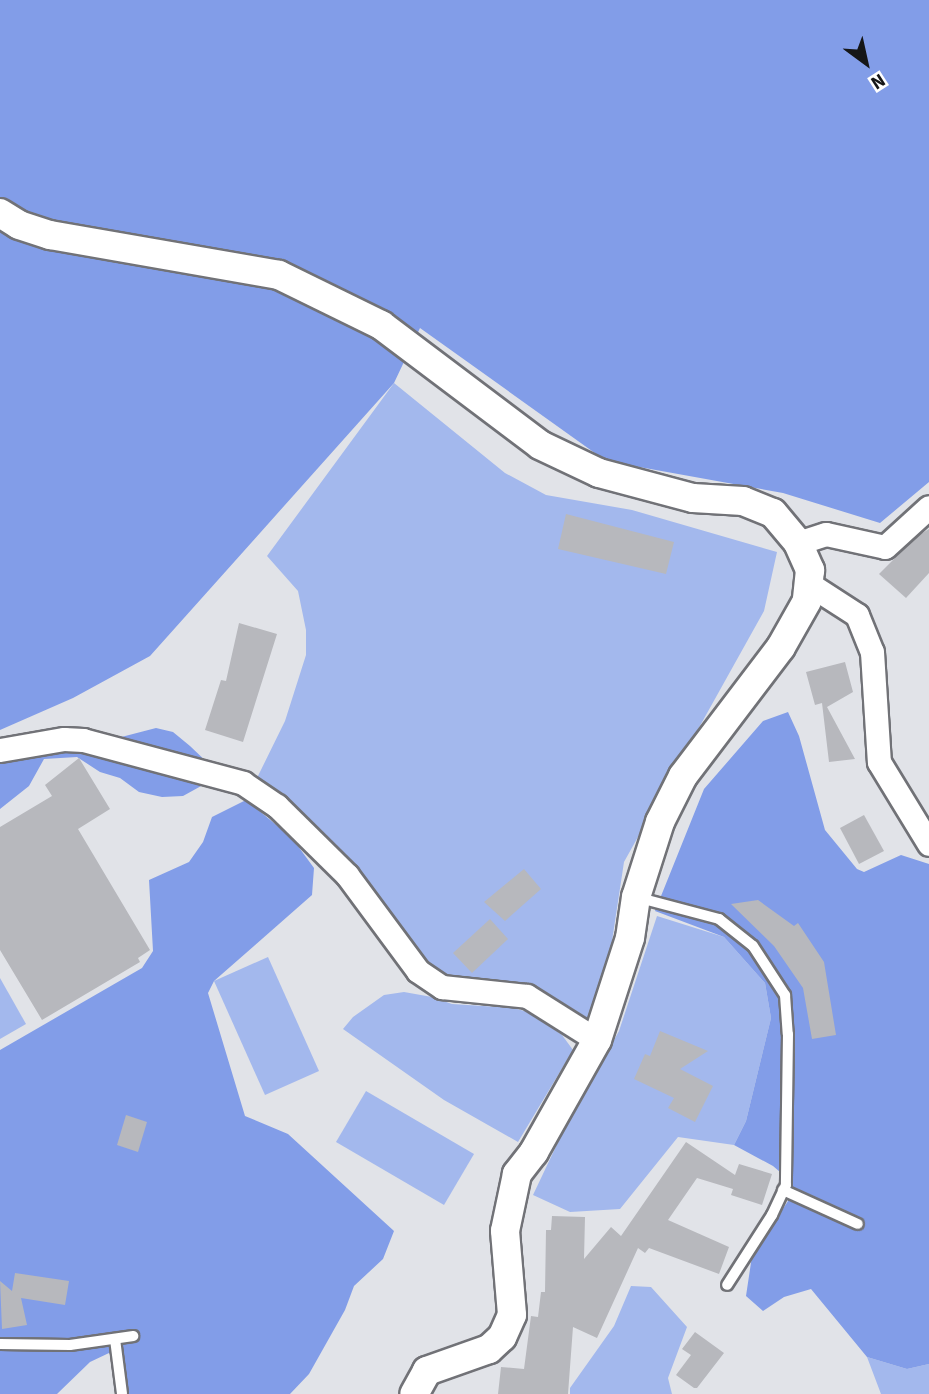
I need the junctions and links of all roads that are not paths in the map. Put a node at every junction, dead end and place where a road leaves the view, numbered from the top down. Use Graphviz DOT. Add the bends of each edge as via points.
graph roads {
  1 [pos="0,213"];
  2 [pos="929,507"];
  3 [pos="798,543"];
  4 [pos="809,584"];
  5 [pos="0,750"];
  6 [pos="929,844"];
  7 [pos="636,897"];
  8 [pos="597,1040"];
  9 [pos="783,1190"];
  10 [pos="858,1224"];
  11 [pos="727,1285"];
  12 [pos="133,1336"];
  13 [pos="115,1339"];
  14 [pos="0,1344"];
  15 [pos="121,1394"];
  16 [pos="414,1394"];
  1 -- 3 [label="street" via="50,235 279,275 381,325 540,445 599,473 693,498 743,501 773,513"];
  2 -- 3 [label="street" via="885,547 826,534"];
  3 -- 4 [label="street" via="810,570"];
  4 -- 6 [label="street" via="857,615 872,652 879,762"];
  4 -- 7 [label="street" via="807,601 781,647 683,776 660,822"];
  5 -- 8 [label="street" via="83,740 243,782 277,806 347,875 418,971 442,987 527,996"];
  7 -- 8 [label="street" via="630,938"];
  7 -- 9 [label="lane" via="719,919 753,946 785,995"];
  8 -- 16 [label="street" via="517,1174 505,1231 512,1314 502,1337 489,1349 427,1371"];
  9 -- 10 [label="lane"];
  9 -- 11 [label="lane"];
  12 -- 13 [label="lane"];
  13 -- 14 [label="lane" via="70,1345"];
  13 -- 15 [label="lane"];
}
